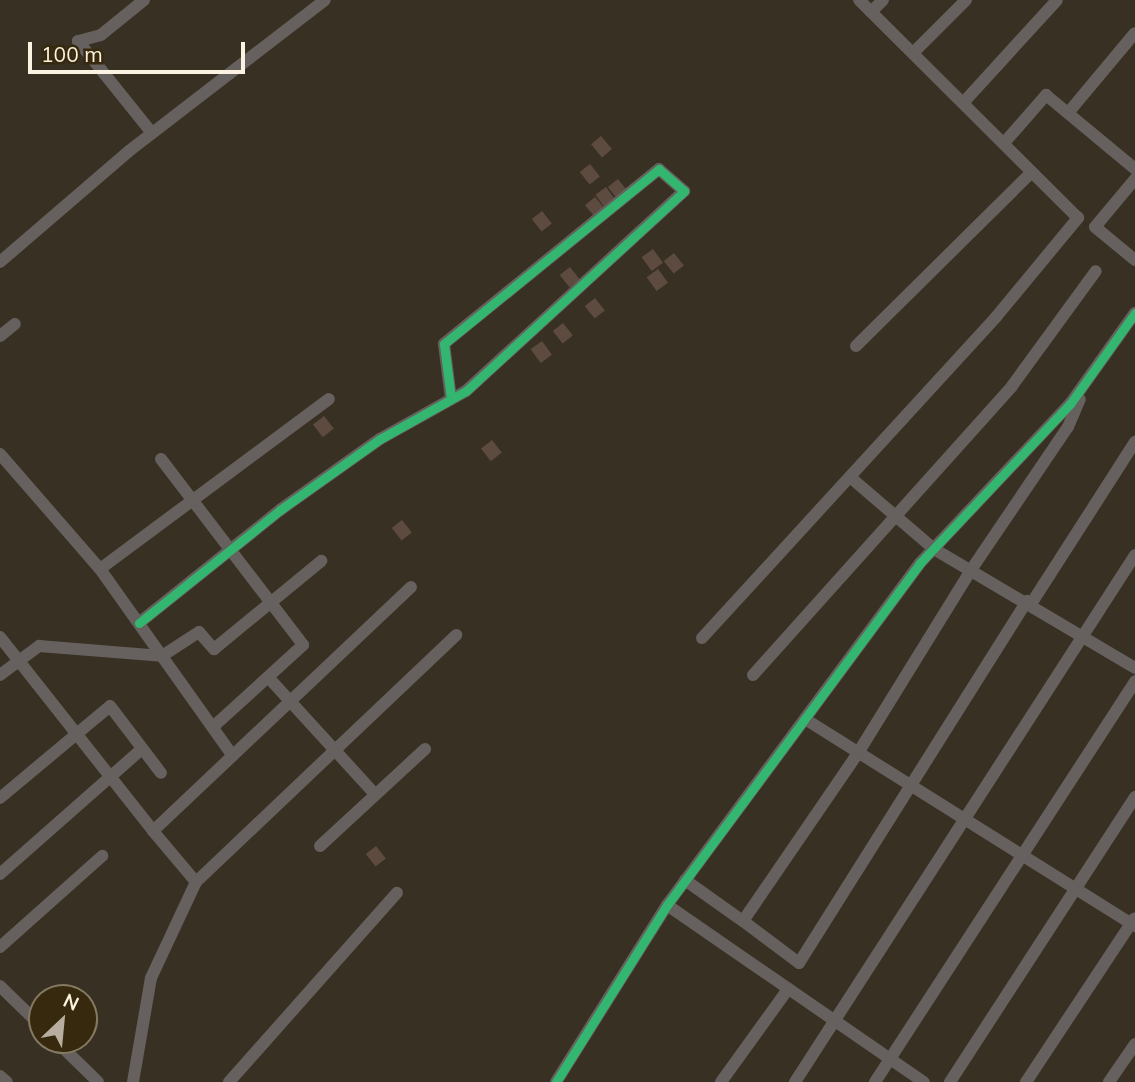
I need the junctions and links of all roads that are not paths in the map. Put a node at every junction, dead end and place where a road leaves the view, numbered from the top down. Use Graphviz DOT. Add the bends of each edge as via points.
graph roads {
  1 [pos="145,0"];
  2 [pos="325,0"];
  3 [pos="859,0"];
  4 [pos="883,0"];
  5 [pos="966,0"];
  6 [pos="1057,0"];
  7 [pos="871,12"];
  8 [pos="1135,33"];
  9 [pos="913,53"];
  10 [pos="963,103"];
  11 [pos="1068,113"];
  12 [pos="152,133"];
  13 [pos="1004,143"];
  14 [pos="1135,169"];
  15 [pos="1032,172"];
  16 [pos="1135,179"];
  17 [pos="1135,260"];
  18 [pos="0,262"];
  19 [pos="1096,271"];
  20 [pos="1135,313"];
  21 [pos="15,324"];
  22 [pos="0,337"];
  23 [pos="856,346"];
  24 [pos="1089,378"];
  25 [pos="329,399"];
  26 [pos="452,399"];
  27 [pos="1135,442"];
  28 [pos="0,454"];
  29 [pos="161,459"];
  30 [pos="850,477"];
  31 [pos="192,500"];
  32 [pos="895,515"];
  33 [pos="934,549"];
  34 [pos="230,550"];
  35 [pos="1135,555"];
  36 [pos="321,561"];
  37 [pos="100,569"];
  38 [pos="971,570"];
  39 [pos="411,587"];
  40 [pos="270,602"];
  41 [pos="1029,603"];
  42 [pos="139,623"];
  43 [pos="456,635"];
  44 [pos="1083,636"];
  45 [pos="0,637"];
  46 [pos="702,638"];
  47 [pos="162,656"];
  48 [pos="18,661"];
  49 [pos="1135,668"];
  50 [pos="0,675"];
  51 [pos="753,675"];
  52 [pos="268,677"];
  53 [pos="1135,681"];
  54 [pos="291,701"];
  55 [pos="805,719"];
  56 [pos="213,727"];
  57 [pos="76,736"];
  58 [pos="142,749"];
  59 [pos="337,749"];
  60 [pos="425,749"];
  61 [pos="858,752"];
  62 [pos="233,756"];
  63 [pos="161,774"];
  64 [pos="109,777"];
  65 [pos="912,786"];
  66 [pos="374,793"];
  67 [pos="1135,797"];
  68 [pos="0,798"];
  69 [pos="966,820"];
  70 [pos="153,831"];
  71 [pos="320,846"];
  72 [pos="102,856"];
  73 [pos="1022,856"];
  74 [pos="0,874"];
  75 [pos="685,880"];
  76 [pos="196,882"];
  77 [pos="1076,889"];
  78 [pos="397,893"];
  79 [pos="667,905"];
  80 [pos="743,921"];
  81 [pos="1134,923"];
  82 [pos="0,947"];
  83 [pos="0,986"];
  84 [pos="788,989"];
  85 [pos="28,1013"];
  86 [pos="836,1022"];
  87 [pos="1135,1044"];
  88 [pos="69,1054"];
  89 [pos="890,1059"];
  90 [pos="0,1076"];
  91 [pos="7,1082"];
  92 [pos="98,1082"];
  93 [pos="133,1082"];
  94 [pos="229,1082"];
  95 [pos="555,1082"];
  96 [pos="721,1082"];
  97 [pos="795,1082"];
  98 [pos="875,1082"];
  99 [pos="924,1082"];
  100 [pos="950,1082"];
  101 [pos="1026,1082"];
  102 [pos="1109,1082"];
  1 -- 12 [label="street" via="101,36 78,41"];
  2 -- 12 [label="street"];
  3 -- 7 [label="street"];
  4 -- 7 [label="street"];
  5 -- 9 [label="street"];
  6 -- 10 [label="street"];
  7 -- 9 [label="street"];
  8 -- 11 [label="street"];
  9 -- 10 [label="street"];
  10 -- 13 [label="street"];
  11 -- 13 [label="street" via="1046,95"];
  11 -- 14 [label="street"];
  12 -- 18 [label="street"];
  13 -- 15 [label="street"];
  15 -- 23 [label="street"];
  15 -- 30 [label="street" via="1078,218 996,317"];
  16 -- 17 [label="street" via="1095,227"];
  19 -- 32 [label="street" via="1012,386"];
  20 -- 24 [label="street"];
  21 -- 22 [label="street"];
  24 -- 33 [label="street"];
  24 -- 38 [label="street" via="1068,427"];
  25 -- 31 [label="street"];
  26 -- 26 [label="street" via="535,329 684,191 659,169 444,344"];
  26 -- 34 [label="street" via="380,439"];
  27 -- 41 [label="street"];
  28 -- 37 [label="street"];
  29 -- 31 [label="street"];
  30 -- 32 [label="street"];
  30 -- 46 [label="street"];
  31 -- 34 [label="street"];
  31 -- 37 [label="street"];
  32 -- 33 [label="street"];
  32 -- 51 [label="street"];
  33 -- 38 [label="street"];
  33 -- 55 [label="street"];
  34 -- 40 [label="street"];
  34 -- 42 [label="street"];
  35 -- 44 [label="street"];
  36 -- 40 [label="street"];
  37 -- 42 [label="street"];
  38 -- 41 [label="street"];
  38 -- 61 [label="street"];
  39 -- 54 [label="street"];
  40 -- 47 [label="street" via="214,649 199,632"];
  40 -- 52 [label="street" via="303,645"];
  41 -- 44 [label="street"];
  41 -- 65 [label="street"];
  42 -- 47 [label="street"];
  43 -- 59 [label="street"];
  44 -- 49 [label="street"];
  44 -- 69 [label="street"];
  45 -- 48 [label="street"];
  47 -- 48 [label="street" via="39,646"];
  47 -- 56 [label="street"];
  48 -- 50 [label="street"];
  48 -- 57 [label="street"];
  52 -- 54 [label="street"];
  52 -- 56 [label="street"];
  53 -- 73 [label="street"];
  54 -- 59 [label="street"];
  54 -- 62 [label="street"];
  55 -- 61 [label="street"];
  55 -- 75 [label="street"];
  56 -- 62 [label="street"];
  57 -- 58 [label="street" via="110,706"];
  57 -- 64 [label="street"];
  57 -- 68 [label="street"];
  58 -- 63 [label="street"];
  58 -- 64 [label="street"];
  59 -- 66 [label="street"];
  59 -- 76 [label="street"];
  60 -- 66 [label="street"];
  61 -- 65 [label="street"];
  61 -- 80 [label="street"];
  62 -- 70 [label="street"];
  64 -- 70 [label="street"];
  64 -- 74 [label="street"];
  65 -- 69 [label="street"];
  65 -- 80 [label="street" via="799,963"];
  66 -- 71 [label="street"];
  67 -- 77 [label="street"];
  69 -- 73 [label="street"];
  69 -- 86 [label="street"];
  70 -- 76 [label="street"];
  72 -- 82 [label="street"];
  73 -- 77 [label="street"];
  73 -- 89 [label="street"];
  75 -- 79 [label="street"];
  75 -- 80 [label="street"];
  76 -- 93 [label="street" via="151,978"];
  77 -- 81 [label="street"];
  77 -- 100 [label="street"];
  78 -- 94 [label="street"];
  79 -- 84 [label="street"];
  79 -- 95 [label="street"];
  81 -- 101 [label="street"];
  83 -- 85 [label="street"];
  84 -- 86 [label="street"];
  84 -- 96 [label="street"];
  86 -- 89 [label="street"];
  86 -- 97 [label="street"];
  87 -- 102 [label="street"];
  88 -- 92 [label="street"];
  89 -- 98 [label="street"];
  89 -- 99 [label="street"];
  90 -- 91 [label="street"];
}
